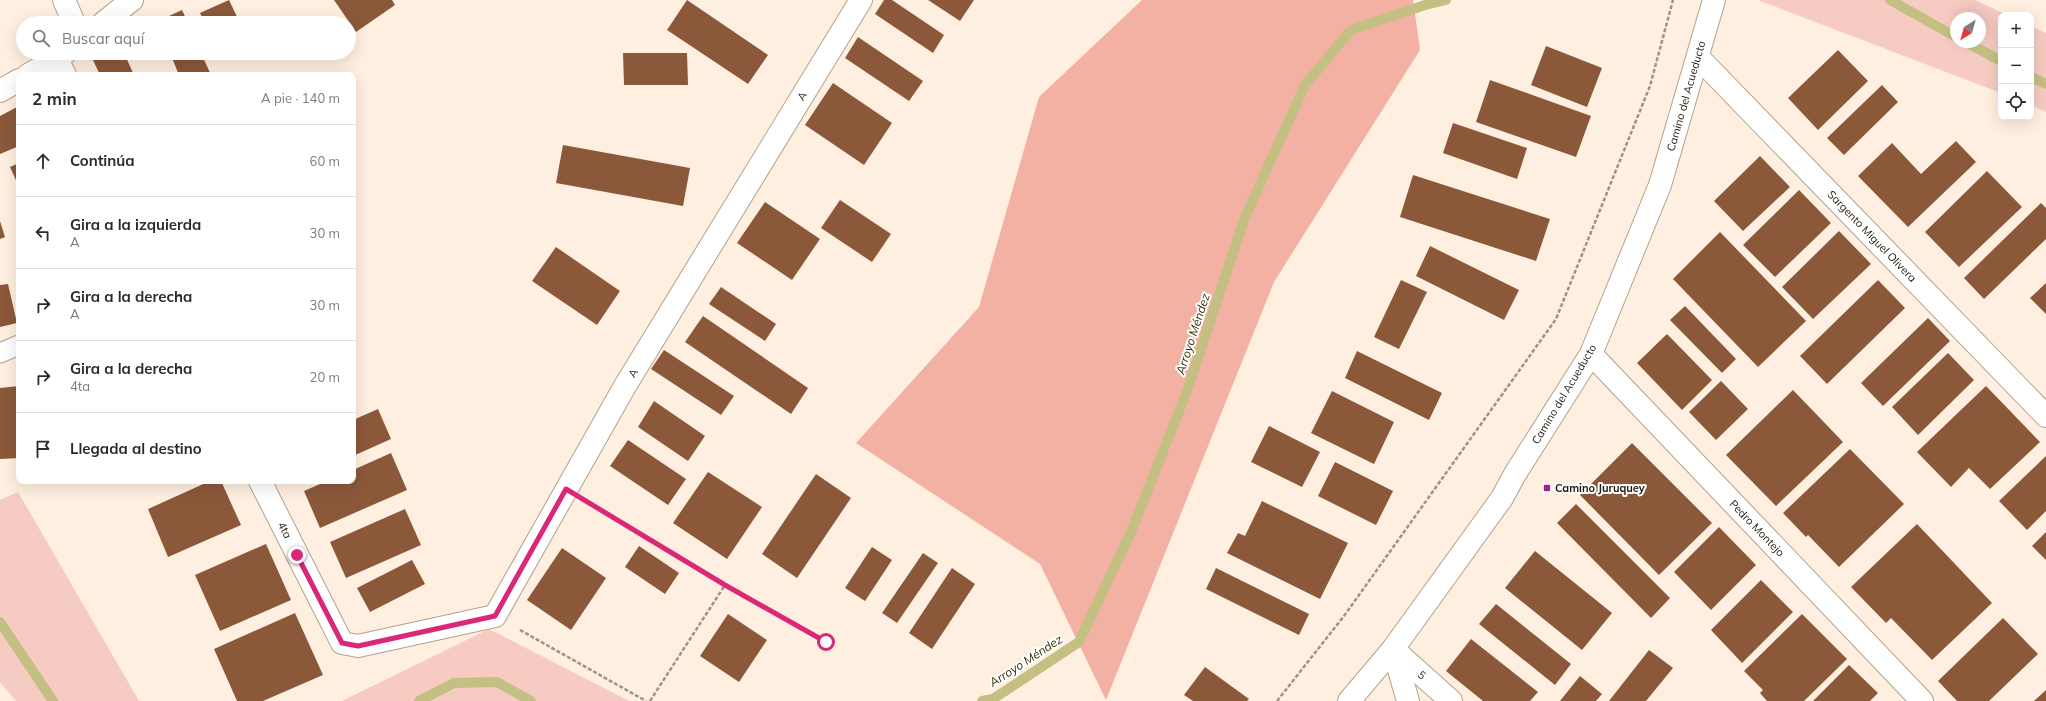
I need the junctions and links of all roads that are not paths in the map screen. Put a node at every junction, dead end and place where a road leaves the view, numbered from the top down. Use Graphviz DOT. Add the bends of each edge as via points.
graph roads {
  1 [pos="64,0"];
  2 [pos="132,0"];
  3 [pos="861,0"];
  4 [pos="1714,0"];
  5 [pos="71,16"];
  6 [pos="112,16"];
  7 [pos="1698,57"];
  8 [pos="62,62"];
  9 [pos="36,72"];
  10 [pos="16,82"];
  11 [pos="0,91"];
  12 [pos="16,346"];
  13 [pos="0,353"];
  14 [pos="1591,354"];
  15 [pos="2046,416"];
  16 [pos="262,484"];
  17 [pos="495,616"];
  18 [pos="1393,649"];
  19 [pos="1349,701"];
  20 [pos="1408,701"];
  21 [pos="1451,701"];
  22 [pos="1922,701"];
  1 -- 5 [label="street"];
  2 -- 6 [label="street"];
  3 -- 17 [label="street, A" via="625,386"];
  4 -- 7 [label="street, Camino del Acueducto"];
  7 -- 14 [label="street, Camino del Acueducto" via="1660,185"];
  7 -- 15 [label="street, Sargento Miguel Olivera"];
  8 -- 9 [label="street"];
  10 -- 11 [label="street"];
  12 -- 13 [label="lane"];
  14 -- 18 [label="street, Camino del Acueducto" via="1502,498"];
  14 -- 22 [label="street, Pedro Montejo"];
  16 -- 17 [label="street, 4ta" via="342,643 358,646"];
  18 -- 19 [label="street, Camino del Acueducto"];
  18 -- 20 [label="street"];
  18 -- 21 [label="street, 5"];
}
